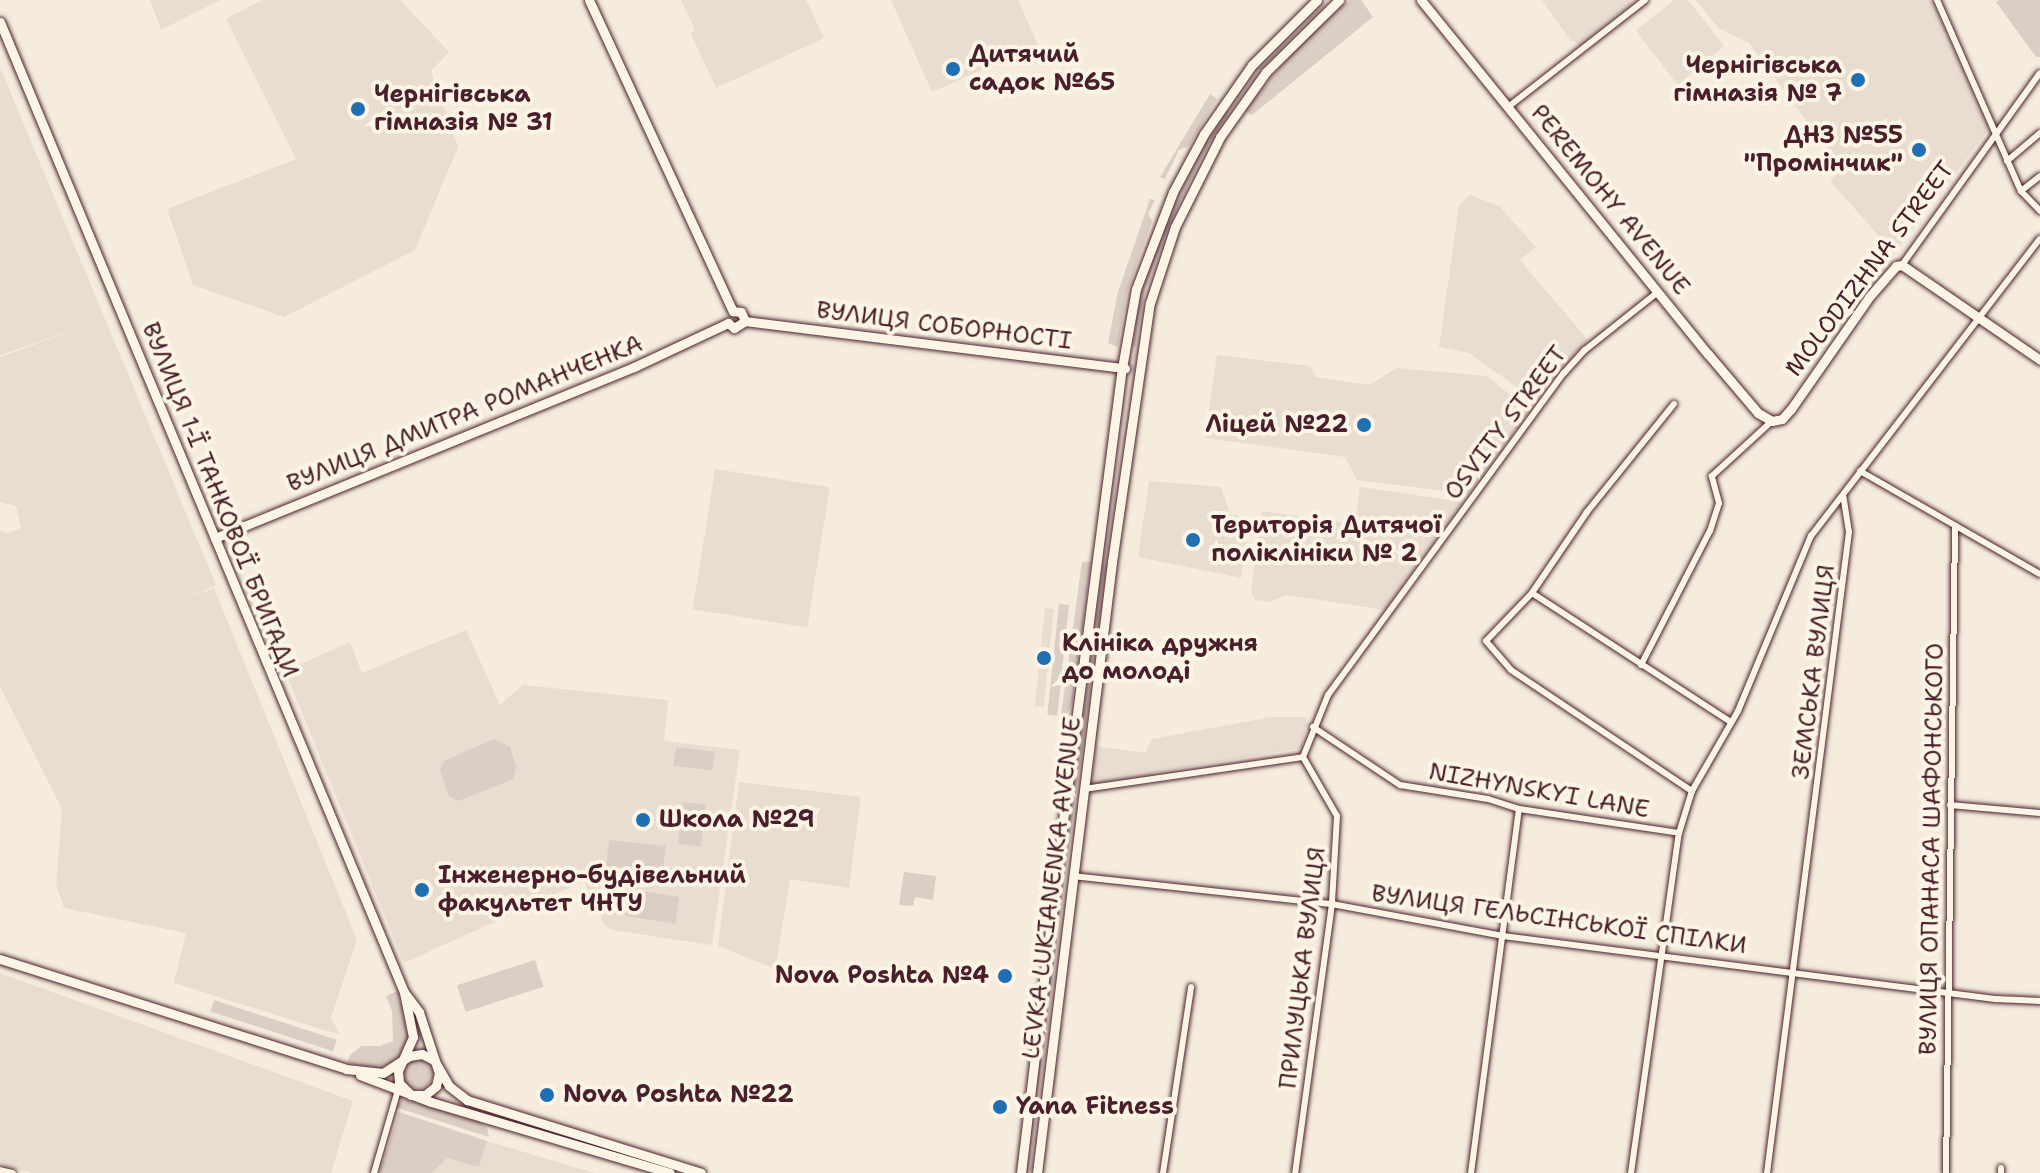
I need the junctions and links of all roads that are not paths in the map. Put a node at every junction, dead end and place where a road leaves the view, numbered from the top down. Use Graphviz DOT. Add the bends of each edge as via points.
graph roads {
  1 [pos="589,0"];
  2 [pos="1317,0"];
  3 [pos="1339,0"];
  4 [pos="1421,0"];
  5 [pos="1645,0"];
  6 [pos="1937,0"];
  7 [pos="0,22"];
  8 [pos="2040,73"];
  9 [pos="1508,107"];
  10 [pos="2040,133"];
  11 [pos="1996,134"];
  12 [pos="2007,161"];
  13 [pos="2040,176"];
  14 [pos="2021,191"];
  15 [pos="2040,211"];
  16 [pos="2040,239"];
  17 [pos="1902,265"];
  18 [pos="1658,292"];
  19 [pos="733,311"];
  20 [pos="1978,316"];
  21 [pos="745,321"];
  22 [pos="728,323"];
  23 [pos="2040,360"];
  24 [pos="1122,368"];
  25 [pos="1138,370"];
  26 [pos="1674,404"];
  27 [pos="1772,421"];
  28 [pos="1860,471"];
  29 [pos="1843,496"];
  30 [pos="1955,526"];
  31 [pos="215,538"];
  32 [pos="2040,574"];
  33 [pos="1532,593"];
  34 [pos="1641,665"];
  35 [pos="1731,722"];
  36 [pos="1313,727"];
  37 [pos="1303,757"];
  38 [pos="1084,789"];
  39 [pos="1692,791"];
  40 [pos="1950,805"];
  41 [pos="1519,809"];
  42 [pos="2040,813"];
  43 [pos="1679,833"];
  44 [pos="1073,876"];
  45 [pos="1332,904"];
  46 [pos="1503,936"];
  47 [pos="1661,955"];
  48 [pos="0,959"];
  49 [pos="1793,973"];
  50 [pos="1191,987"];
  51 [pos="404,992"];
  52 [pos="1948,992"];
  53 [pos="2040,1001"];
  54 [pos="403,1060"];
  55 [pos="437,1066"];
  56 [pos="346,1069"];
  57 [pos="397,1078"];
  58 [pos="398,1090"];
  59 [pos="411,1095"];
  60 [pos="0,1170"];
  61 [pos="13,1173"];
  62 [pos="374,1173"];
  63 [pos="670,1173"];
  64 [pos="701,1173"];
  65 [pos="1021,1173"];
  66 [pos="1037,1173"];
  67 [pos="1163,1173"];
  68 [pos="1295,1173"];
  69 [pos="1471,1173"];
  70 [pos="1631,1173"];
  71 [pos="1767,1173"];
  72 [pos="1946,1173"];
  1 -- 19 [label="main road"];
  2 -- 24 [label="main road, LEVKA LUKIANENKA AVENUE" via="1252,65 1188,162 1139,278"];
  3 -- 25 [label="main road, LEVKA LUKIANENKA AVENUE" via="1255,85 1199,174 1163,257"];
  4 -- 9 [label="main road, PEREMOHY AVENUE"];
  5 -- 9 [label="street"];
  6 -- 11 [label="street"];
  7 -- 31 [label="main road, ВУЛИЦЯ 1-Ї ТАНКОВОЇ БРИГАДИ"];
  8 -- 11 [label="street, MOLODIZHNA STREET"];
  9 -- 18 [label="main road, PEREMOHY AVENUE"];
  10 -- 12 [label="street"];
  11 -- 12 [label="street"];
  11 -- 17 [label="street, MOLODIZHNA STREET"];
  12 -- 14 [label="street"];
  13 -- 14 [label="street"];
  14 -- 15 [label="street"];
  16 -- 20 [label="street"];
  17 -- 20 [label="main road"];
  17 -- 27 [label="main road, MOLODIZHNA STREET" via="1892,269 1869,297 1791,409"];
  18 -- 27 [label="main road, PEREMOHY AVENUE" via="1758,413"];
  18 -- 36 [label="street, OSVITY STREET" via="1564,373 1337,683"];
  19 -- 21 [label="main road" via="741,312"];
  19 -- 22 [label="main road"];
  20 -- 23 [label="main road"];
  20 -- 28 [label="street"];
  21 -- 22 [label="main road, ВУЛИЦЯ СОБОРНОСТІ" via="737,328"];
  21 -- 24 [label="main road, ВУЛИЦЯ СОБОРНОСТІ"];
  22 -- 31 [label="main road, ВУЛИЦЯ ДМИТРА РОМАНЧЕНКА" via="634,367"];
  24 -- 25 [label="main road, ВУЛИЦЯ СОБОРНОСТІ"];
  24 -- 65 [label="main road, LEVKA LUKIANENKA AVENUE"];
  25 -- 38 [label="main road, LEVKA LUKIANENKA AVENUE"];
  26 -- 33 [label="street" via="1587,512"];
  27 -- 34 [label="street" via="1712,476 1719,503 1710,531"];
  28 -- 29 [label="street"];
  28 -- 30 [label="street"];
  29 -- 35 [label="street" via="1811,536"];
  29 -- 49 [label="street, ЗЕМСЬКА ВУЛИЦЯ" via="1849,532"];
  30 -- 32 [label="street"];
  30 -- 40 [label="street, ВУЛИЦЯ ОПАНАСА ШАФОНСЬКОГО"];
  31 -- 51 [label="main road, ВУЛИЦЯ 1-Ї ТАНКОВОЇ БРИГАДИ"];
  33 -- 34 [label="street"];
  33 -- 39 [label="street" via="1486,641 1511,670"];
  34 -- 35 [label="street"];
  35 -- 39 [label="street"];
  36 -- 37 [label="street, OSVITY STREET"];
  36 -- 41 [label="street, NIZHYNSKYI LANE" via="1400,785"];
  37 -- 38 [label="street"];
  37 -- 45 [label="street, ПРИЛУЦЬКА ВУЛИЦЯ" via="1337,816"];
  38 -- 44 [label="main road, LEVKA LUKIANENKA AVENUE"];
  39 -- 43 [label="street"];
  40 -- 42 [label="street"];
  40 -- 52 [label="street, ВУЛИЦЯ ОПАНАСА ШАФОНСЬКОГО"];
  41 -- 43 [label="street, NIZHYNSKYI LANE"];
  41 -- 46 [label="street"];
  43 -- 47 [label="street"];
  44 -- 45 [label="street, ВУЛИЦЯ ГЕЛЬСІНСЬКОЇ СПІЛКИ"];
  44 -- 66 [label="main road, LEVKA LUKIANENKA AVENUE"];
  45 -- 46 [label="street, ВУЛИЦЯ ГЕЛЬСІНСЬКОЇ СПІЛКИ"];
  45 -- 68 [label="street, ПРИЛУЦЬКА ВУЛИЦЯ"];
  46 -- 47 [label="street, ВУЛИЦЯ ГЕЛЬСІНСЬКОЇ СПІЛКИ"];
  46 -- 69 [label="street"];
  47 -- 49 [label="street, ВУЛИЦЯ ГЕЛЬСІНСЬКОЇ СПІЛКИ"];
  47 -- 70 [label="street"];
  48 -- 56 [label="main road"];
  49 -- 52 [label="street, ВУЛИЦЯ ГЕЛЬСІНСЬКОЇ СПІЛКИ"];
  49 -- 71 [label="street, ЗЕМСЬКА ВУЛИЦЯ"];
  50 -- 67 [label="street"];
  51 -- 54 [label="main road, ВУЛИЦЯ 1-Ї ТАНКОВОЇ БРИГАДИ" via="413,1037"];
  51 -- 55 [label="main road, ВУЛИЦЯ 1-Ї ТАНКОВОЇ БРИГАДИ" via="419,1012"];
  52 -- 53 [label="street, ВУЛИЦЯ ГЕЛЬСІНСЬКОЇ СПІЛКИ"];
  52 -- 72 [label="street, ВУЛИЦЯ ОПАНАСА ШАФОНСЬКОГО"];
  54 -- 55 [label="main road" via="422,1054"];
  54 -- 56 [label="main road" via="383,1073"];
  54 -- 57 [label="main road"];
  55 -- 59 [label="main road" via="436,1086 425,1095"];
  55 -- 64 [label="main road" via="457,1093 480,1106"];
  56 -- 58 [label="main road"];
  57 -- 58 [label="main road"];
  57 -- 59 [label="main road"];
  58 -- 59 [label="main road"];
  58 -- 62 [label="street"];
  59 -- 63 [label="main road"];
  60 -- 61 [label="street"];
}
